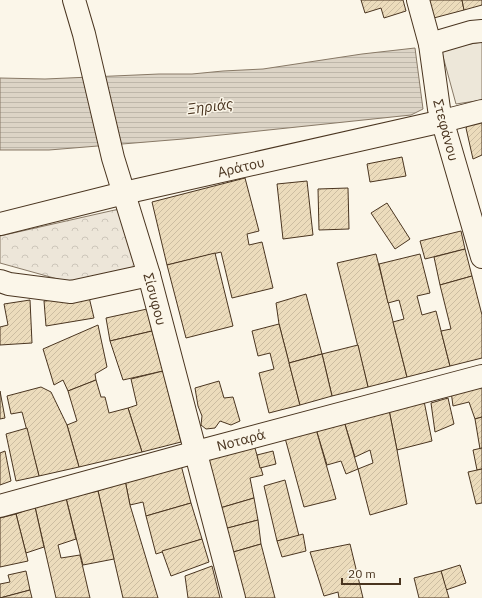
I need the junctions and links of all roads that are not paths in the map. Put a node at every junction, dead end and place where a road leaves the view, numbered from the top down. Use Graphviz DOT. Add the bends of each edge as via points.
graph roads {
  1 [pos="74,0"];
  2 [pos="418,0"];
  3 [pos="482,31"];
  4 [pos="430,44"];
  5 [pos="482,111"];
  6 [pos="441,115"];
  7 [pos="124,193"];
  8 [pos="0,224"];
  9 [pos="482,257"];
  10 [pos="149,275"];
  11 [pos="0,281"];
  12 [pos="482,376"];
  13 [pos="196,452"];
  14 [pos="0,506"];
  15 [pos="234,598"];
  1 -- 7 [label="street, Σίσυφου"];
  2 -- 4 [label="street, Στεφάνου"];
  3 -- 4 [label="street"];
  4 -- 6 [label="street, Στεφάνου"];
  5 -- 6 [label="street, Αράτου"];
  6 -- 7 [label="street, Αράτου"];
  6 -- 9 [label="street, Στεφάνου"];
  7 -- 8 [label="street, Αράτου"];
  7 -- 10 [label="street, Σίσυφου"];
  10 -- 11 [label="street" via="71,292"];
  10 -- 13 [label="street, Σίσυφου"];
  12 -- 13 [label="street, Νοταρά"];
  13 -- 14 [label="street, Νοταρά"];
  13 -- 15 [label="street, Σίσυφου"];
}
